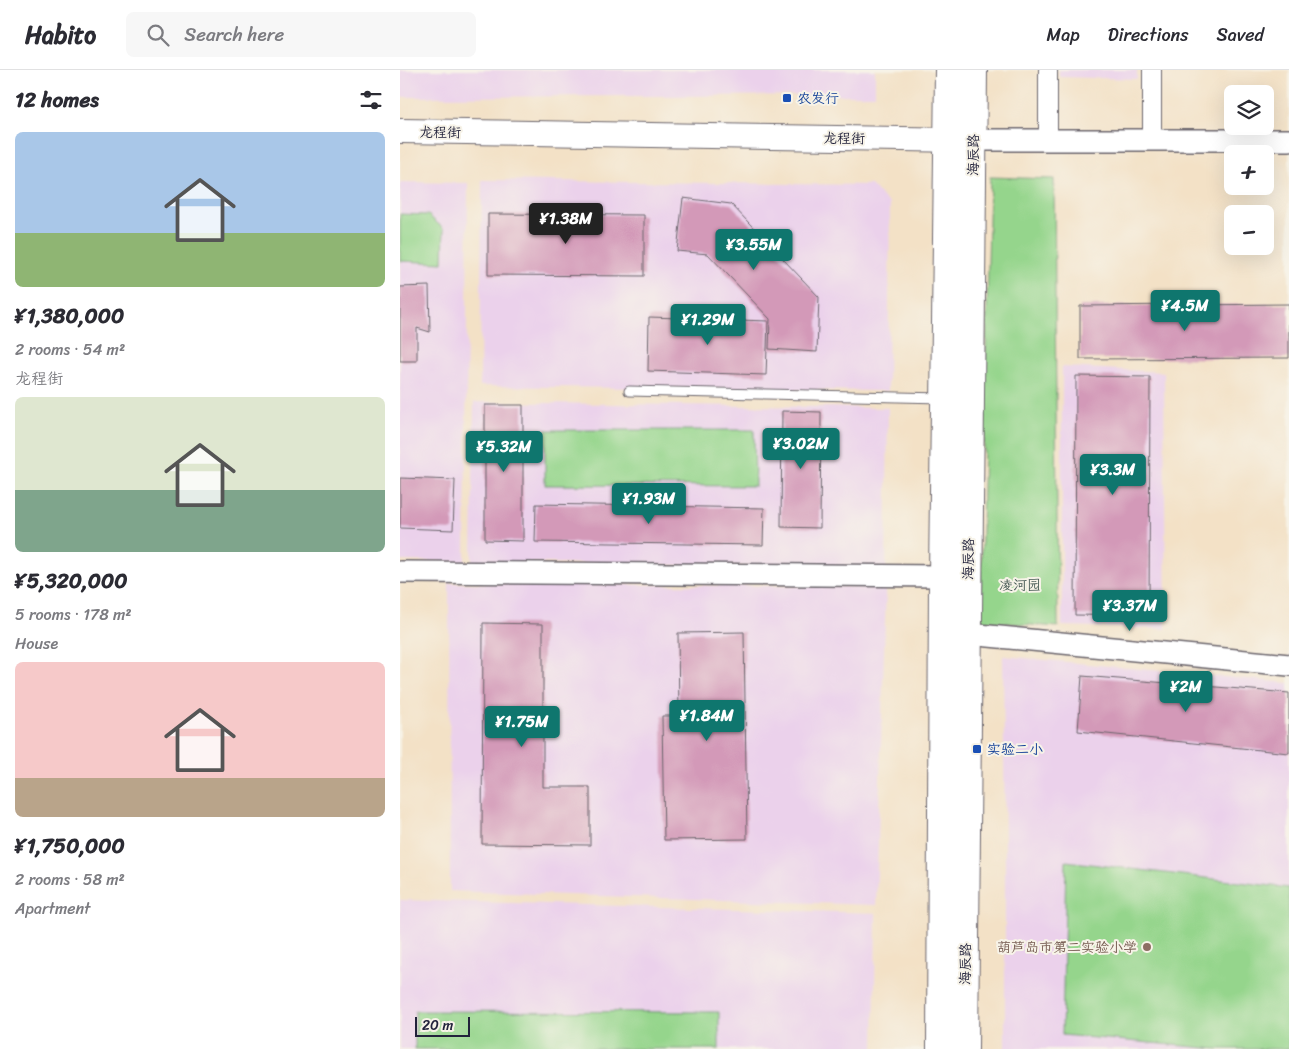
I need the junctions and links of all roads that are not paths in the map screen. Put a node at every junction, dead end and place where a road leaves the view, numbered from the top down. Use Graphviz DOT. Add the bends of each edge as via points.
graph roads {
  1 [pos="949,70"];
  2 [pos="973,70"];
  3 [pos="1048,70"];
  4 [pos="1152,70"];
  5 [pos="400,131"];
  6 [pos="961,140"];
  7 [pos="1048,140"];
  8 [pos="1152,140"];
  9 [pos="1289,140"];
  10 [pos="629,390"];
  11 [pos="945,398"];
  12 [pos="400,572"];
  13 [pos="943,576"];
  14 [pos="968,634"];
  15 [pos="1289,665"];
  16 [pos="941,1049"];
  17 [pos="964,1049"];
  1 -- 6 [label="main road, 海辰路"];
  2 -- 6 [label="main road, 海辰路"];
  3 -- 7 [label="street"];
  4 -- 8 [label="street"];
  5 -- 6 [label="main road, 龙程街"];
  6 -- 7 [label="street, 龙程街"];
  6 -- 11 [label="main road, 海辰路"];
  6 -- 14 [label="main road, 海辰路"];
  7 -- 8 [label="street, 龙程街"];
  8 -- 9 [label="street, 龙程街"];
  10 -- 11 [label="lane"];
  11 -- 13 [label="main road, 海辰路"];
  12 -- 13 [label="street"];
  13 -- 16 [label="main road, 海辰路"];
  14 -- 15 [label="street"];
  14 -- 17 [label="main road, 海辰路"];
}
